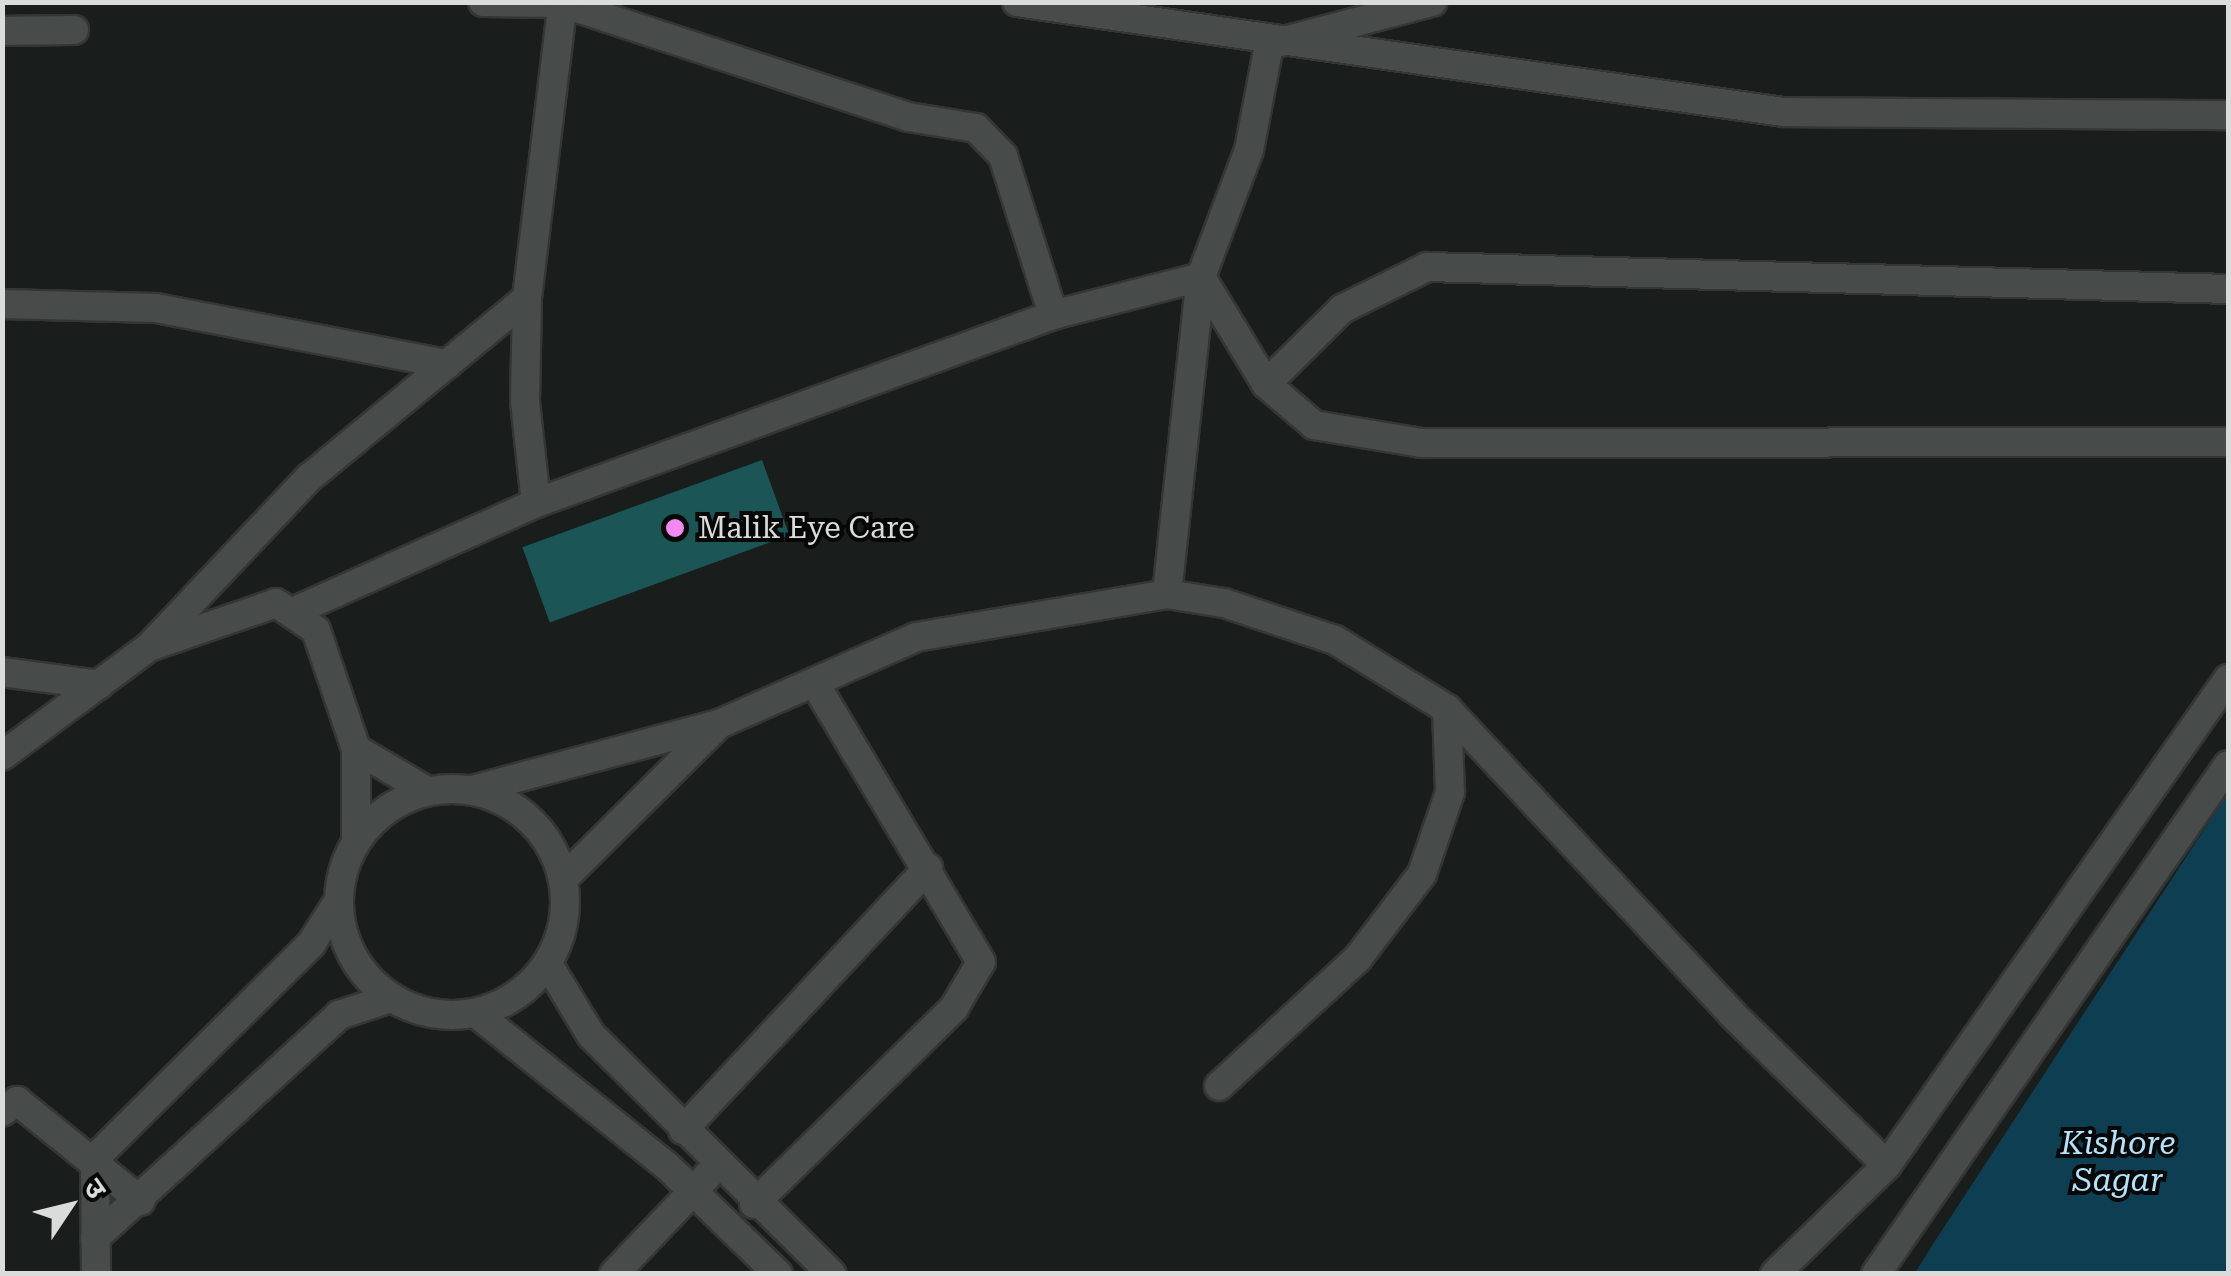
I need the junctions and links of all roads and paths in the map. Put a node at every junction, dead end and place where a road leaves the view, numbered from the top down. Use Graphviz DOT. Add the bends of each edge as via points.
graph roads {
  1 [pos="483,2"];
  2 [pos="1017,2"];
  3 [pos="1432,2"];
  4 [pos="563,3"];
  5 [pos="74,30"];
  6 [pos="2,31"];
  7 [pos="1269,44"];
  8 [pos="2228,115"];
  9 [pos="1201,277"];
  10 [pos="2228,289"];
  11 [pos="527,298"];
  12 [pos="2,304"];
  13 [pos="1053,315"];
  14 [pos="448,364"];
  15 [pos="1266,384"];
  16 [pos="2228,442"];
  17 [pos="536,503"];
  18 [pos="1167,594"];
  19 [pos="297,610"];
  20 [pos="149,647"];
  21 [pos="2,672"];
  22 [pos="2228,680"];
  23 [pos="814,682"];
  24 [pos="99,685"];
  25 [pos="1448,709"];
  26 [pos="719,724"];
  27 [pos="356,749"];
  28 [pos="2,756"];
  29 [pos="2228,765"];
  30 [pos="472,790"];
  31 [pos="428,791"];
  32 [pos="356,841"];
  33 [pos="928,868"];
  34 [pos="563,878"];
  35 [pos="338,902"];
  36 [pos="548,964"];
  37 [pos="391,998"];
  38 [pos="477,1014"];
  39 [pos="1220,1086"];
  40 [pos="2,1112"];
  41 [pos="683,1130"];
  42 [pos="95,1158"];
  43 [pos="1887,1165"];
  44 [pos="717,1166"];
  45 [pos="694,1190"];
  46 [pos="141,1202"];
  47 [pos="754,1204"];
  48 [pos="95,1238"];
  49 [pos="96,1274"];
  50 [pos="614,1274"];
  51 [pos="778,1274"];
  52 [pos="832,1274"];
  53 [pos="1775,1274"];
  54 [pos="1876,1274"];
  1 -- 4 [label="street"];
  2 -- 7 [label="street"];
  3 -- 7 [label="street"];
  4 -- 11 [label="street"];
  4 -- 13 [label="street" via="908,117 976,128 1002,156"];
  5 -- 6 [label="street"];
  7 -- 8 [label="street" via="1783,112"];
  7 -- 9 [label="street" via="1250,150"];
  9 -- 13 [label="street"];
  9 -- 15 [label="street"];
  9 -- 18 [label="street"];
  10 -- 15 [label="street" via="1427,267 1342,309"];
  11 -- 14 [label="street"];
  11 -- 17 [label="street" via="525,402"];
  12 -- 14 [label="street" via="156,308"];
  13 -- 17 [label="street"];
  14 -- 20 [label="street" via="310,477"];
  15 -- 16 [label="street" via="1314,425 1421,444"];
  17 -- 19 [label="street"];
  18 -- 23 [label="street" via="916,637"];
  18 -- 25 [label="street" via="1335,640"];
  19 -- 20 [label="street" via="252,604"];
  19 -- 27 [label="street" via="316,630"];
  20 -- 24 [label="street"];
  21 -- 24 [label="street"];
  22 -- 43 [label="street"];
  23 -- 26 [label="street"];
  23 -- 33 [label="street"];
  24 -- 28 [label="street"];
  25 -- 39 [label="street" via="1450,792 1422,874 1358,958"];
  25 -- 43 [label="street" via="1732,1014"];
  26 -- 30 [label="street"];
  26 -- 34 [label="street"];
  27 -- 31 [label="street"];
  27 -- 32 [label="street"];
  29 -- 54 [label="street"];
  30 -- 31 [label="street"];
  30 -- 34 [label="street" via="514,806 546,838"];
  31 -- 32 [label="street" via="387,809"];
  32 -- 35 [label="street"];
  33 -- 41 [label="street"];
  33 -- 47 [label="street" via="976,950 975,982"];
  34 -- 36 [label="street" via="564,923"];
  35 -- 37 [label="street" via="363,973"];
  35 -- 42 [label="street" via="310,944"];
  36 -- 38 [label="street" via="517,996"];
  36 -- 41 [label="street" via="591,1035"];
  37 -- 38 [label="street" via="432,1014"];
  37 -- 46 [label="street" via="340,1016"];
  38 -- 45 [label="street"];
  40 -- 42 [label="street" via="17,1100"];
  41 -- 44 [label="street"];
  42 -- 46 [label="street"];
  42 -- 48 [label="street"];
  43 -- 53 [label="street"];
  44 -- 45 [label="street"];
  44 -- 47 [label="street"];
  45 -- 50 [label="street"];
  45 -- 51 [label="street"];
  46 -- 48 [label="street"];
  47 -- 52 [label="street"];
  48 -- 49 [label="street"];
}
